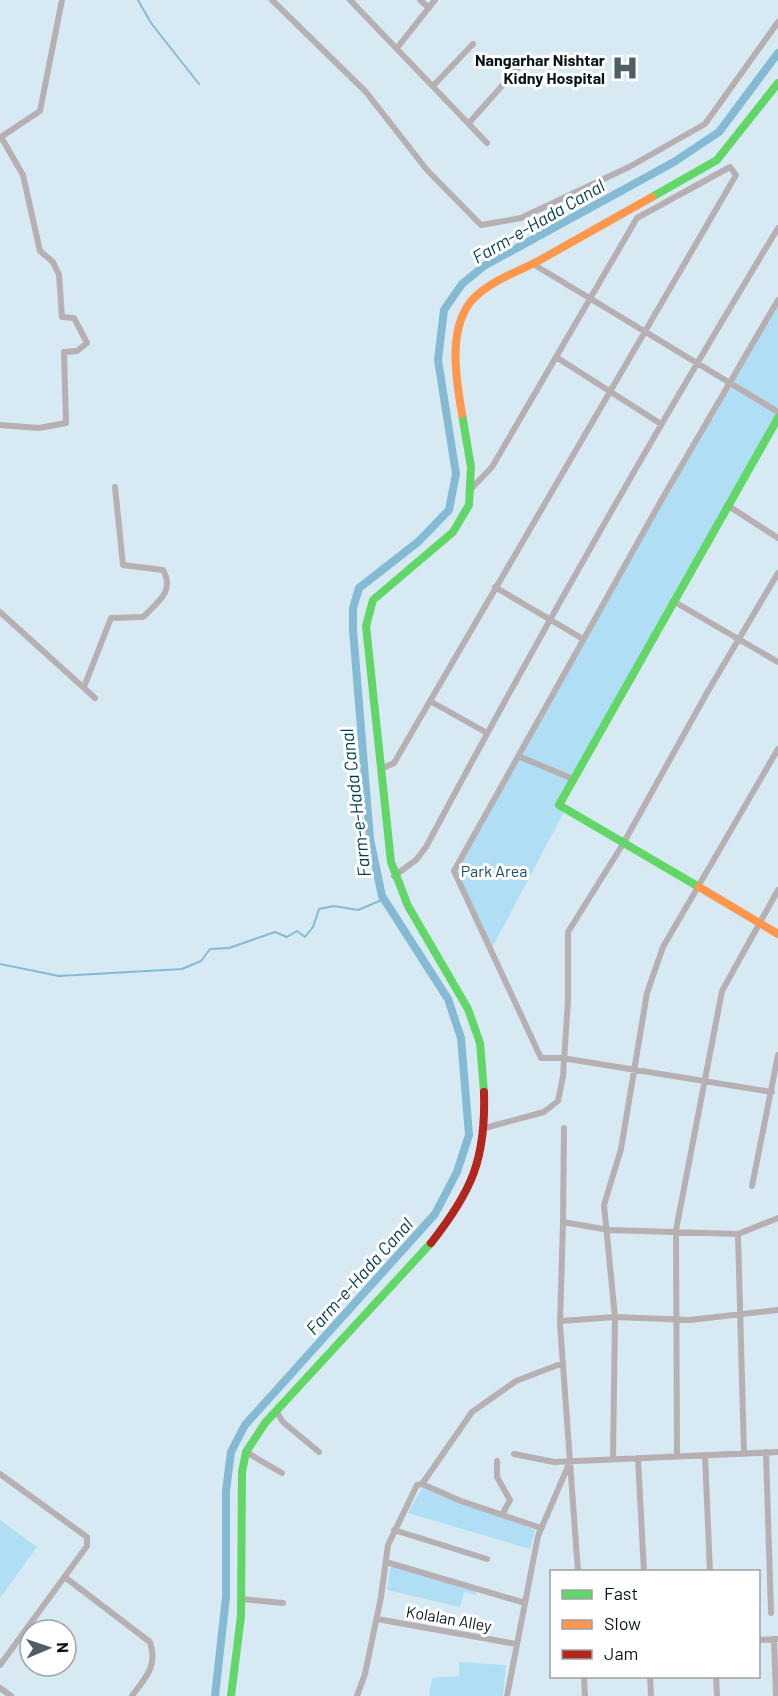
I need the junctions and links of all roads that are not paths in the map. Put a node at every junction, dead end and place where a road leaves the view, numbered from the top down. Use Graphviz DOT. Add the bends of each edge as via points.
graph roads {
  1 [pos="62,0"];
  2 [pos="272,0"];
  3 [pos="350,0"];
  4 [pos="420,0"];
  5 [pos="435,0"];
  6 [pos="429,8"];
  7 [pos="778,22"];
  8 [pos="473,44"];
  9 [pos="398,48"];
  10 [pos="523,62"];
  11 [pos="778,83"];
  12 [pos="433,87"];
  13 [pos="469,123"];
  14 [pos="487,143"];
  15 [pos="778,228"];
  16 [pos="533,264"];
  17 [pos="590,299"];
  18 [pos="778,300"];
  19 [pos="643,331"];
  20 [pos="556,357"];
  21 [pos="696,363"];
  22 [pos="729,382"];
  23 [pos="609,390"];
  24 [pos="778,412"];
  25 [pos="778,417"];
  26 [pos="661,423"];
  27 [pos="0,425"];
  28 [pos="115,487"];
  29 [pos="470,490"];
  30 [pos="727,505"];
  31 [pos="778,537"];
  32 [pos="778,573"];
  33 [pos="495,587"];
  34 [pos="673,601"];
  35 [pos="0,612"];
  36 [pos="550,620"];
  37 [pos="583,639"];
  38 [pos="738,639"];
  39 [pos="778,662"];
  40 [pos="84,687"];
  41 [pos="95,698"];
  42 [pos="430,701"];
  43 [pos="487,733"];
  44 [pos="778,749"];
  45 [pos="518,756"];
  46 [pos="381,769"];
  47 [pos="573,779"];
  48 [pos="623,844"];
  49 [pos="394,876"];
  50 [pos="698,886"];
  51 [pos="778,890"];
  52 [pos="759,923"];
  53 [pos="778,934"];
  54 [pos="778,1055"];
  55 [pos="562,1058"];
  56 [pos="634,1069"];
  57 [pos="706,1080"];
  58 [pos="772,1092"];
  59 [pos="485,1128"];
  60 [pos="564,1128"];
  61 [pos="752,1186"];
  62 [pos="778,1218"];
  63 [pos="562,1222"];
  64 [pos="609,1230"];
  65 [pos="676,1231"];
  66 [pos="738,1234"];
  67 [pos="778,1310"];
  68 [pos="740,1314"];
  69 [pos="615,1317"];
  70 [pos="675,1318"];
  71 [pos="561,1321"];
  72 [pos="563,1363"];
  73 [pos="276,1411"];
  74 [pos="246,1452"];
  75 [pos="319,1452"];
  76 [pos="766,1452"];
  77 [pos="778,1452"];
  78 [pos="744,1453"];
  79 [pos="514,1455"];
  80 [pos="705,1455"];
  81 [pos="677,1456"];
  82 [pos="638,1458"];
  83 [pos="613,1459"];
  84 [pos="497,1461"];
  85 [pos="571,1461"];
  86 [pos="282,1473"];
  87 [pos="0,1474"];
  88 [pos="422,1484"];
  89 [pos="502,1515"];
  90 [pos="541,1528"];
  91 [pos="394,1530"];
  92 [pos="487,1559"];
  93 [pos="386,1562"];
  94 [pos="578,1570"];
  95 [pos="644,1570"];
  96 [pos="710,1570"];
  97 [pos="66,1578"];
  98 [pos="241,1599"];
  99 [pos="284,1603"];
  100 [pos="525,1603"];
  101 [pos="771,1613"];
  102 [pos="377,1619"];
  103 [pos="776,1639"];
  104 [pos="760,1640"];
  105 [pos="516,1644"];
  106 [pos="0,1665"];
  107 [pos="584,1678"];
  108 [pos="650,1678"];
  109 [pos="716,1678"];
  110 [pos="0,1688"];
  111 [pos="11,1696"];
  112 [pos="132,1696"];
  113 [pos="231,1696"];
  114 [pos="357,1696"];
  115 [pos="507,1696"];
  116 [pos="585,1696"];
  117 [pos="651,1696"];
  118 [pos="717,1696"];
  119 [pos="776,1696"];
  1 -- 27 [label="street" via="40,111 1,137 23,175 40,250 53,262 59,275 62,318 74,318 87,343 77,351 64,352 66,423 39,428"];
  2 -- 7 [label="street" via="366,92 428,170 481,225 521,218 629,167 705,124"];
  3 -- 9 [label="street"];
  4 -- 6 [label="street"];
  5 -- 6 [label="street"];
  6 -- 9 [label="street"];
  8 -- 12 [label="street"];
  9 -- 12 [label="street"];
  10 -- 13 [label="street"];
  11 -- 16 [label="street" via="717,160"];
  12 -- 13 [label="street"];
  13 -- 14 [label="street"];
  15 -- 21 [label="street"];
  16 -- 17 [label="street"];
  16 -- 29 [label="street" via="476,296 465,312 456,341 455,372 468,442"];
  17 -- 19 [label="street"];
  17 -- 19 [label="street" via="637,218 730,167 736,175"];
  17 -- 20 [label="street"];
  18 -- 22 [label="street"];
  19 -- 21 [label="street"];
  19 -- 23 [label="street"];
  20 -- 23 [label="street"];
  20 -- 29 [label="street" via="492,466"];
  21 -- 22 [label="street"];
  21 -- 26 [label="street"];
  22 -- 24 [label="street"];
  22 -- 37 [label="street"];
  23 -- 26 [label="street"];
  23 -- 33 [label="street"];
  25 -- 30 [label="street"];
  26 -- 36 [label="street"];
  28 -- 40 [label="street" via="123,565 163,570 169,580 168,591 143,617 111,618"];
  29 -- 46 [label="street" via="469,505 453,532 373,600 366,626"];
  30 -- 31 [label="street"];
  30 -- 34 [label="street"];
  32 -- 38 [label="street"];
  33 -- 36 [label="street"];
  33 -- 42 [label="street"];
  34 -- 38 [label="street"];
  34 -- 47 [label="street"];
  35 -- 40 [label="street"];
  36 -- 37 [label="street"];
  36 -- 43 [label="street"];
  37 -- 45 [label="street"];
  38 -- 39 [label="street"];
  38 -- 48 [label="street"];
  40 -- 41 [label="street"];
  42 -- 43 [label="street"];
  42 -- 46 [label="street" via="394,764"];
  43 -- 49 [label="street" via="426,847"];
  44 -- 50 [label="street"];
  45 -- 47 [label="street"];
  45 -- 55 [label="street" via="454,871 541,1058"];
  46 -- 49 [label="street"];
  47 -- 48 [label="street" via="559,805"];
  48 -- 50 [label="street"];
  48 -- 55 [label="street" via="568,932 568,1000"];
  49 -- 59 [label="street" via="467,1004 478,1034"];
  50 -- 52 [label="street"];
  50 -- 56 [label="street" via="663,947 647,993"];
  51 -- 52 [label="street"];
  52 -- 53 [label="street"];
  52 -- 57 [label="street" via="722,991"];
  54 -- 58 [label="street"];
  55 -- 56 [label="street"];
  55 -- 59 [label="street" via="558,1101 544,1112"];
  56 -- 57 [label="street"];
  56 -- 64 [label="street" via="621,1149 604,1205"];
  57 -- 58 [label="street"];
  57 -- 65 [label="street"];
  58 -- 61 [label="street"];
  59 -- 73 [label="street" via="478,1166 443,1226 419,1258"];
  60 -- 63 [label="street"];
  62 -- 66 [label="street"];
  63 -- 64 [label="street"];
  63 -- 71 [label="street"];
  64 -- 65 [label="street"];
  64 -- 69 [label="street"];
  65 -- 66 [label="street"];
  65 -- 70 [label="street"];
  66 -- 68 [label="street"];
  67 -- 68 [label="street"];
  68 -- 70 [label="street"];
  68 -- 78 [label="street"];
  69 -- 70 [label="street"];
  69 -- 71 [label="street"];
  69 -- 83 [label="street"];
  70 -- 81 [label="street"];
  71 -- 72 [label="street"];
  72 -- 85 [label="street"];
  72 -- 88 [label="street" via="516,1381 472,1412"];
  73 -- 74 [label="street"];
  73 -- 75 [label="street" via="283,1422"];
  74 -- 86 [label="street"];
  74 -- 98 [label="street" via="242,1472"];
  76 -- 77 [label="street"];
  76 -- 78 [label="street"];
  76 -- 101 [label="street"];
  78 -- 80 [label="street"];
  79 -- 85 [label="street"];
  80 -- 81 [label="street"];
  80 -- 96 [label="street"];
  81 -- 82 [label="street"];
  82 -- 83 [label="street"];
  82 -- 95 [label="street"];
  83 -- 85 [label="street"];
  84 -- 89 [label="street" via="497,1477 510,1500"];
  85 -- 90 [label="street"];
  85 -- 94 [label="street"];
  87 -- 97 [label="street" via="87,1538 87,1546"];
  88 -- 89 [label="street"];
  88 -- 91 [label="street" via="417,1485"];
  89 -- 90 [label="street"];
  90 -- 100 [label="street"];
  91 -- 92 [label="street"];
  91 -- 93 [label="street"];
  93 -- 100 [label="street"];
  93 -- 102 [label="street"];
  97 -- 106 [label="street"];
  97 -- 112 [label="street" via="150,1642 154,1655 150,1672"];
  98 -- 99 [label="street"];
  98 -- 113 [label="street"];
  100 -- 105 [label="street"];
  102 -- 105 [label="street, Kolalan Alley"];
  102 -- 114 [label="street"];
  103 -- 104 [label="street"];
  103 -- 119 [label="street"];
  105 -- 115 [label="street"];
  107 -- 116 [label="street"];
  108 -- 117 [label="street"];
  109 -- 118 [label="street"];
  110 -- 111 [label="street"];
}
